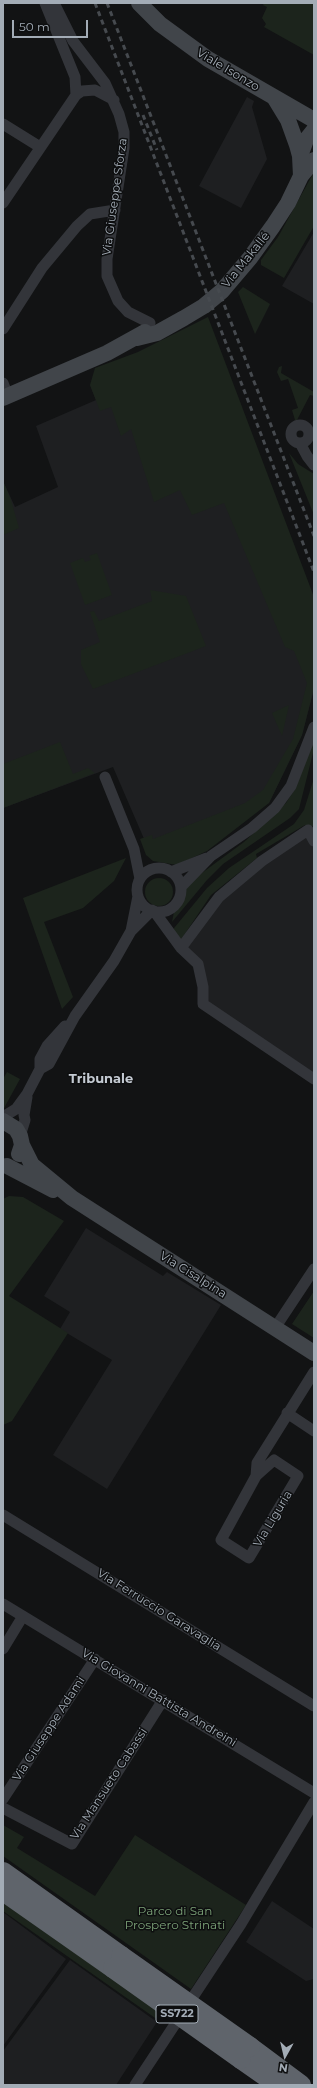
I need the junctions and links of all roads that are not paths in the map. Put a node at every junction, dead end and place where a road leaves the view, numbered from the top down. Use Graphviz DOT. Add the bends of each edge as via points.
graph roads {
  1 [pos="45,3"];
  2 [pos="54,3"];
  3 [pos="143,8"];
  4 [pos="76,95"];
  5 [pos="273,97"];
  6 [pos="114,100"];
  7 [pos="314,120"];
  8 [pos="3,124"];
  9 [pos="314,130"];
  10 [pos="40,147"];
  11 [pos="307,162"];
  12 [pos="3,203"];
  13 [pos="114,210"];
  14 [pos="3,329"];
  15 [pos="154,329"];
  16 [pos="5,392"];
  17 [pos="312,436"];
  18 [pos="300,443"];
  19 [pos="314,465"];
  20 [pos="314,727"];
  21 [pos="104,777"];
  22 [pos="314,841"];
  23 [pos="134,849"];
  24 [pos="211,856"];
  25 [pos="151,870"];
  26 [pos="171,872"];
  27 [pos="140,879"];
  28 [pos="181,888"];
  29 [pos="138,896"];
  30 [pos="153,910"];
  31 [pos="167,910"];
  32 [pos="168,930"];
  33 [pos="131,931"];
  34 [pos="181,948"];
  35 [pos="314,1079"];
  36 [pos="28,1094"];
  37 [pos="3,1117"];
  38 [pos="3,1121"];
  39 [pos="21,1140"];
  40 [pos="5,1166"];
  41 [pos="72,1198"];
  42 [pos="314,1269"];
  43 [pos="275,1328"];
  44 [pos="314,1353"];
  45 [pos="314,1372"];
  46 [pos="288,1414"];
  47 [pos="314,1430"];
  48 [pos="256,1476"];
  49 [pos="3,1515"];
  50 [pos="3,1604"];
  51 [pos="23,1616"];
  52 [pos="3,1649"];
  53 [pos="95,1659"];
  54 [pos="163,1700"];
  55 [pos="314,1706"];
  56 [pos="314,1793"];
  57 [pos="3,1800"];
  58 [pos="314,1802"];
  59 [pos="3,1808"];
  60 [pos="3,1872"];
  61 [pos="3,1891"];
  62 [pos="117,1962"];
  63 [pos="245,2053"];
  64 [pos="135,2085"];
  65 [pos="278,2085"];
  66 [pos="302,2085"];
  1 -- 4 [label="street" via="74,77"];
  2 -- 6 [label="street, Via Giuseppe Sforza" via="73,41 102,78"];
  3 -- 5 [label="main road, Viale Isonzo" via="201,54"];
  4 -- 6 [label="street" via="95,90"];
  4 -- 10 [label="street"];
  5 -- 7 [label="main road, Viale Isonzo"];
  5 -- 11 [label="main road" via="288,120"];
  6 -- 13 [label="street, Via Giuseppe Sforza" via="124,132 124,148"];
  8 -- 10 [label="street"];
  9 -- 11 [label="main road, Via Makallé" via="306,140"];
  10 -- 12 [label="street"];
  11 -- 15 [label="main road, Via Makallé" via="288,203 232,280 204,306"];
  13 -- 14 [label="street" via="90,214 77,226 42,268"];
  13 -- 15 [label="street, Via Giuseppe Sforza" via="107,259 108,276 118,300 128,312"];
  15 -- 16 [label="main road, Via Makallé" via="92,360"];
  17 -- 18 [label="street"];
  17 -- 18 [label="street" via="304,426 294,428 293,439"];
  18 -- 19 [label="street"];
  20 -- 24 [label="street" via="298,771 284,798 252,828"];
  21 -- 23 [label="street"];
  22 -- 34 [label="street" via="308,830 262,861 219,897"];
  23 -- 25 [label="street"];
  23 -- 27 [label="street"];
  24 -- 26 [label="street"];
  24 -- 28 [label="street"];
  25 -- 26 [label="street" via="160,868"];
  25 -- 27 [label="street"];
  26 -- 28 [label="street" via="179,880"];
  27 -- 29 [label="street"];
  28 -- 31 [label="street" via="178,901"];
  29 -- 30 [label="street" via="144,906"];
  29 -- 33 [label="street"];
  30 -- 31 [label="street"];
  30 -- 32 [label="street"];
  30 -- 33 [label="street"];
  31 -- 32 [label="street"];
  32 -- 34 [label="street"];
  33 -- 36 [label="street" via="114,961 74,1016 47,1046"];
  34 -- 35 [label="street" via="198,964 203,987 203,1004"];
  36 -- 37 [label="street" via="16,1109"];
  36 -- 39 [label="street"];
  38 -- 39 [label="main road, Via Cisalpina" via="16,1129"];
  39 -- 40 [label="main road, Via Cisalpina" via="17,1158"];
  39 -- 41 [label="main road, Via Cisalpina" via="32,1165"];
  40 -- 41 [label="main road, Via Cisalpina"];
  41 -- 43 [label="main road, Via Cisalpina"];
  42 -- 43 [label="street"];
  43 -- 44 [label="main road, Via Cisalpina"];
  45 -- 46 [label="street, Via Liguria"];
  46 -- 47 [label="street"];
  46 -- 48 [label="street, Via Liguria" via="257,1463"];
  48 -- 48 [label="street, Via Liguria" via="221,1540 249,1558 298,1476 274,1460"];
  49 -- 55 [label="street, Via Ferruccio Garavaglia"];
  50 -- 51 [label="street, Via Giovanni Battista Andreini"];
  51 -- 52 [label="street"];
  51 -- 53 [label="street, Via Giovanni Battista Andreini"];
  53 -- 54 [label="street, Via Giovanni Battista Andreini"];
  53 -- 57 [label="street, Via Giuseppe Adami"];
  54 -- 56 [label="street, Via Giovanni Battista Andreini"];
  54 -- 59 [label="street, Via Mansueto Cabassi" via="72,1844"];
  58 -- 64 [label="street" via="241,1924"];
  60 -- 62 [label="highway, SS722"];
  61 -- 62 [label="highway, SS722"];
  62 -- 63 [label="highway, SS722, bridge"];
  63 -- 65 [label="highway, SS722"];
  63 -- 66 [label="highway, SS722"];
}
